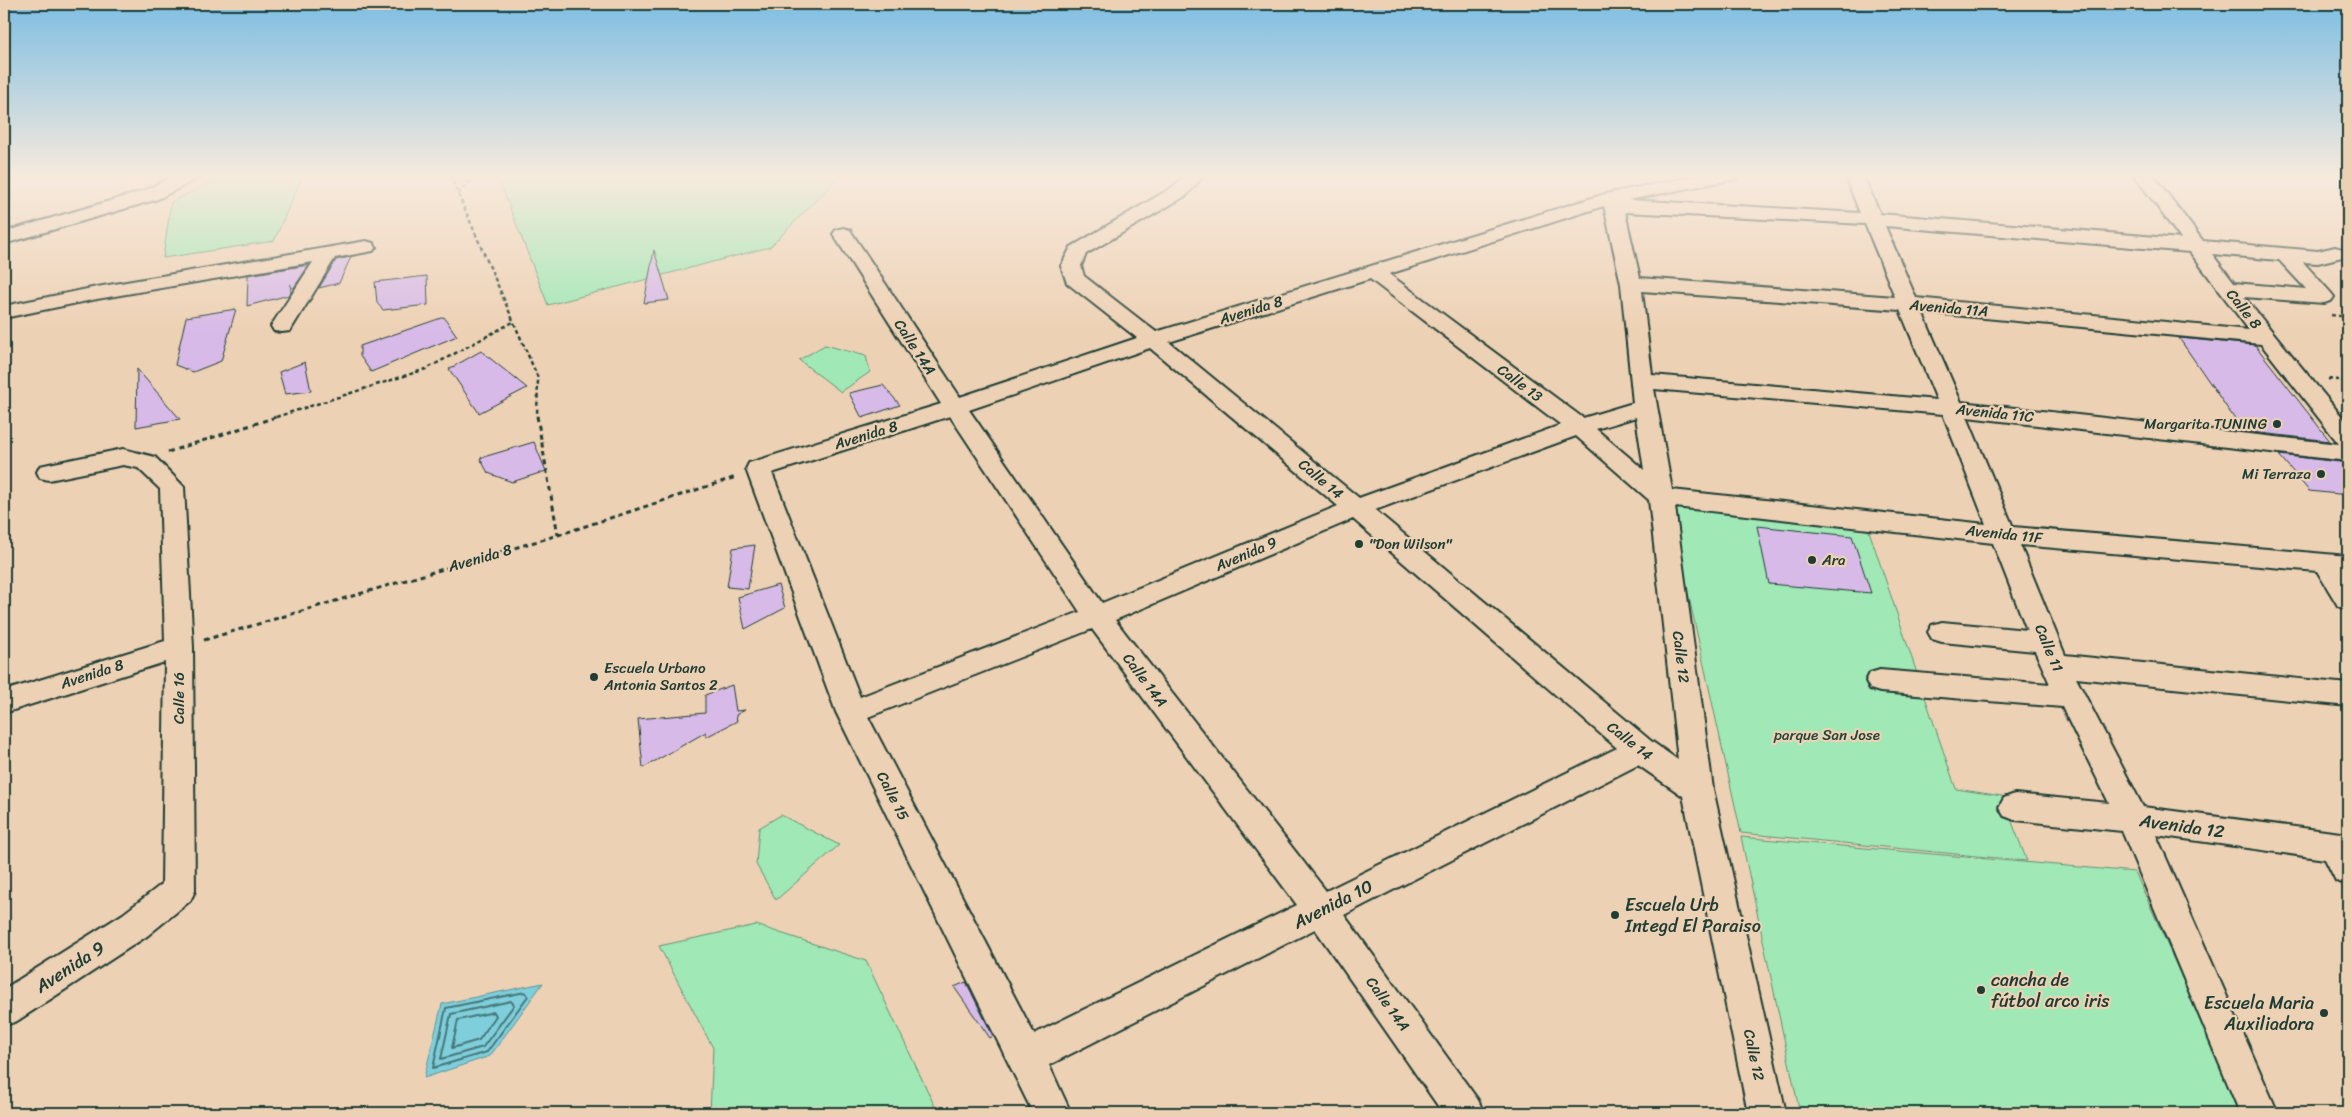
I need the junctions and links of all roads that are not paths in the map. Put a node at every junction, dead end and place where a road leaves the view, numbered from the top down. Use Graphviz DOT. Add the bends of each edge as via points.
graph roads {
  1 [pos="41,227"];
  2 [pos="1119,227"];
  3 [pos="1527,227"];
  4 [pos="1619,227"];
  5 [pos="1876,227"];
  6 [pos="1949,227"];
  7 [pos="2182,227"];
  8 [pos="843,234"];
  9 [pos="4,238"];
  10 [pos="366,247"];
  11 [pos="2335,253"];
  12 [pos="328,254"];
  13 [pos="2202,254"];
  14 [pos="2285,254"];
  15 [pos="2300,270"];
  16 [pos="1375,273"];
  17 [pos="1631,284"];
  18 [pos="2228,289"];
  19 [pos="1909,304"];
  20 [pos="4,312"];
  21 [pos="282,326"];
  22 [pos="2267,338"];
  23 [pos="1153,340"];
  24 [pos="1641,381"];
  25 [pos="955,407"];
  26 [pos="1645,407"];
  27 [pos="1952,408"];
  28 [pos="1579,427"];
  29 [pos="2348,440"];
  30 [pos="2348,453"];
  31 [pos="758,469"];
  32 [pos="49,472"];
  33 [pos="1661,497"];
  34 [pos="1356,508"];
  35 [pos="2002,534"];
  36 [pos="2336,564"];
  37 [pos="2348,599"];
  38 [pos="1097,616"];
  39 [pos="1942,632"];
  40 [pos="179,647"];
  41 [pos="2051,654"];
  42 [pos="1880,681"];
  43 [pos="2348,695"];
  44 [pos="2072,697"];
  45 [pos="4,702"];
  46 [pos="850,712"];
  47 [pos="1640,750"];
  48 [pos="1697,789"];
  49 [pos="2015,807"];
  50 [pos="2133,819"];
  51 [pos="2344,855"];
  52 [pos="1321,910"];
  53 [pos="135,925"];
  54 [pos="4,1009"];
  55 [pos="1026,1057"];
  56 [pos="1052,1113"];
  57 [pos="1465,1113"];
  58 [pos="1767,1113"];
  59 [pos="2259,1113"];
  1 -- 9 [label="street"];
  2 -- 23 [label="street, Calle 14" via="1078,251 1071,266 1074,279"];
  3 -- 16 [label="street, Avenida 8"];
  4 -- 17 [label="street, Calle 12"];
  5 -- 19 [label="street, Calle 11"];
  6 -- 13 [label="street"];
  7 -- 13 [label="street, Calle 8"];
  8 -- 25 [label="street, Calle 14A"];
  10 -- 12 [label="street"];
  11 -- 14 [label="street" via="2318,257"];
  12 -- 20 [label="street"];
  12 -- 21 [label="street"];
  13 -- 14 [label="street"];
  13 -- 15 [label="street"];
  13 -- 18 [label="street, Calle 8"];
  14 -- 15 [label="lane"];
  15 -- 18 [label="lane" via="2324,297"];
  16 -- 23 [label="street, Avenida 8"];
  16 -- 28 [label="street, Calle 13"];
  17 -- 19 [label="street, Avenida 11A"];
  17 -- 24 [label="street, Calle 12"];
  18 -- 22 [label="street, Calle 8"];
  19 -- 22 [label="street, Avenida 11A"];
  19 -- 27 [label="street, Calle 11"];
  22 -- 29 [label="street, Calle 8"];
  23 -- 25 [label="street, Avenida 8"];
  23 -- 34 [label="street, Calle 14"];
  24 -- 26 [label="street, Calle 12"];
  24 -- 27 [label="street, Avenida 11C"];
  25 -- 31 [label="street, Avenida 8"];
  25 -- 38 [label="street, Calle 14A"];
  26 -- 28 [label="street, Avenida 9"];
  26 -- 33 [label="street, Calle 12"];
  27 -- 30 [label="street, Avenida 11C"];
  27 -- 35 [label="street, Calle 11"];
  28 -- 33 [label="street, Calle 13"];
  28 -- 34 [label="street, Avenida 9"];
  31 -- 46 [label="street, Calle 15"];
  32 -- 40 [label="street, Calle 16" via="123,457 143,461 172,487"];
  33 -- 35 [label="street, Avenida 11F"];
  33 -- 48 [label="street, Calle 12"];
  34 -- 38 [label="street, Avenida 9"];
  34 -- 47 [label="street, Calle 14"];
  35 -- 36 [label="street, Avenida 11F"];
  35 -- 41 [label="street, Calle 11"];
  36 -- 37 [label="street"];
  38 -- 46 [label="street, Avenida 9"];
  38 -- 52 [label="street, Calle 14A"];
  39 -- 41 [label="street"];
  40 -- 45 [label="street, Avenida 8"];
  40 -- 53 [label="street, Calle 16" via="178,891"];
  41 -- 43 [label="street"];
  41 -- 44 [label="street, Calle 11"];
  42 -- 44 [label="street"];
  44 -- 50 [label="street, Calle 11"];
  46 -- 55 [label="street, Calle 15"];
  47 -- 48 [label="street, Calle 14"];
  47 -- 52 [label="street, Avenida 10"];
  48 -- 58 [label="street, Calle 12"];
  49 -- 50 [label="street, Avenida 12"];
  50 -- 51 [label="street, Avenida 12"];
  50 -- 59 [label="street, Calle 11"];
  52 -- 55 [label="street, Avenida 10"];
  52 -- 57 [label="street, Calle 14A"];
  53 -- 54 [label="street, Avenida 9"];
  55 -- 56 [label="street, Calle 15"];
}
